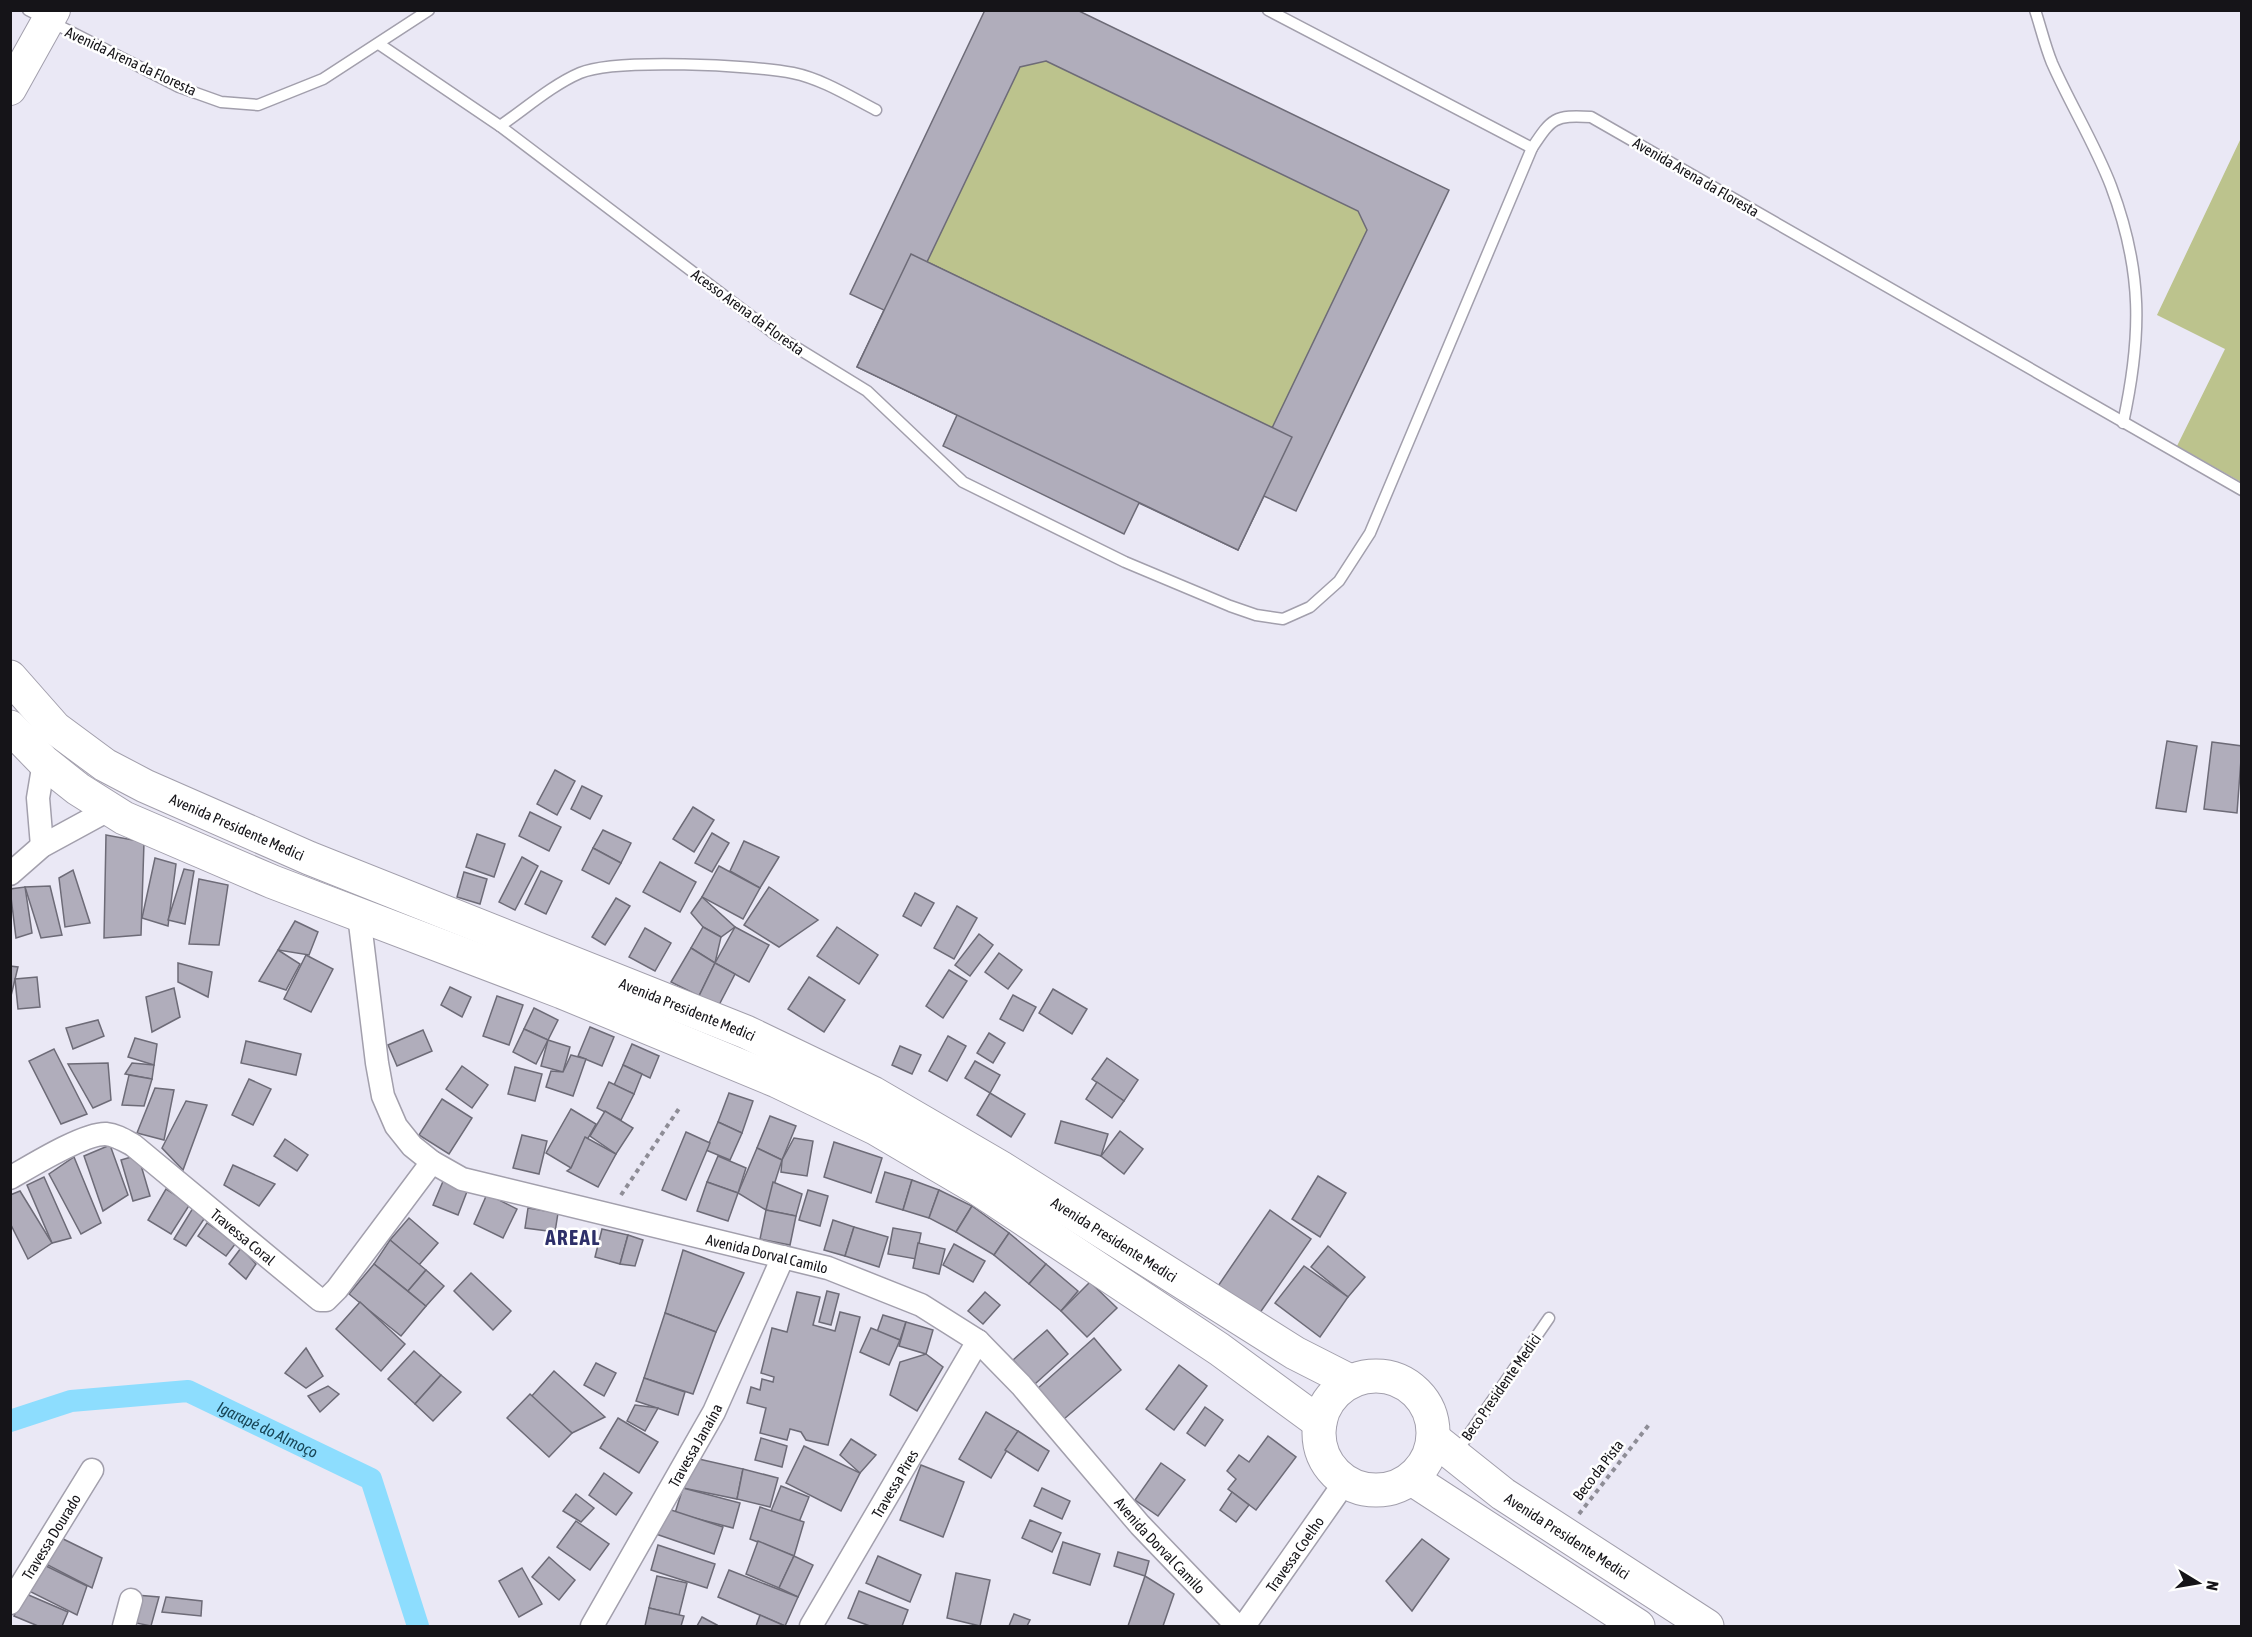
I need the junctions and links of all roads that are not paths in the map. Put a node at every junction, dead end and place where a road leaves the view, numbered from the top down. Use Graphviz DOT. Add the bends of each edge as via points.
graph roads {
  1 [pos="429,10"];
  2 [pos="1268,10"];
  3 [pos="2035,10"];
  4 [pos="44,14"];
  5 [pos="379,44"];
  6 [pos="10,89"];
  7 [pos="876,110"];
  8 [pos="500,126"];
  9 [pos="1532,148"];
  10 [pos="2123,423"];
  11 [pos="2241,490"];
  12 [pos="10,677"];
  13 [pos="10,728"];
  14 [pos="44,762"];
  15 [pos="110,809"];
  16 [pos="42,846"];
  17 [pos="10,874"];
  18 [pos="359,915"];
  19 [pos="432,1162"];
  20 [pos="10,1178"];
  21 [pos="783,1257"];
  22 [pos="1549,1318"];
  23 [pos="978,1341"];
  24 [pos="1350,1382"];
  25 [pos="1320,1423"];
  26 [pos="1444,1447"];
  27 [pos="92,1470"];
  28 [pos="1412,1479"];
  29 [pos="1345,1482"];
  30 [pos="131,1600"];
  31 [pos="10,1604"];
  32 [pos="124,1626"];
  33 [pos="592,1626"];
  34 [pos="811,1626"];
  35 [pos="1237,1626"];
  36 [pos="1244,1626"];
  37 [pos="1638,1626"];
  38 [pos="1707,1626"];
  1 -- 5 [label="lane, Avenida Arena da Floresta"];
  2 -- 9 [label="lane"];
  3 -- 10 [label="lane" via="2051,61 2111,186 2128,244 2137,290 2138,322"];
  4 -- 5 [label="lane, Avenida Arena da Floresta" via="179,87 221,102 258,105 323,79"];
  4 -- 6 [label="main road"];
  5 -- 8 [label="lane, Acesso Arena da Floresta"];
  7 -- 8 [label="lane" via="832,87 793,73 612,64 579,73"];
  8 -- 9 [label="lane, Acesso Arena da Floresta" via="777,335 867,391 963,482 1125,562 1230,606 1283,619 1310,607 1339,581 1370,533"];
  9 -- 10 [label="lane, Avenida Arena da Floresta" via="1549,122 1567,116 1591,117"];
  10 -- 11 [label="lane, Avenida Arena da Floresta"];
  12 -- 24 [label="main road, Avenida Presidente Medici" via="55,729 105,765 145,786 309,858 746,1032 873,1093 1000,1167 1294,1353"];
  13 -- 14 [label="main road, Avenida Presidente Medici"];
  14 -- 15 [label="main road, Avenida Presidente Medici"];
  14 -- 16 [label="street" via="38,798"];
  15 -- 16 [label="street"];
  15 -- 18 [label="main road, Avenida Presidente Medici" via="273,882"];
  16 -- 17 [label="street"];
  18 -- 19 [label="street, Avenida Dorval Camilo" via="383,1096 396,1126"];
  18 -- 25 [label="main road, Avenida Presidente Medici" via="562,992 777,1081 875,1128 1026,1220 1219,1349"];
  19 -- 20 [label="street, Travessa Coral" via="326,1300 304,1288 243,1233 118,1137 105,1134 90,1138"];
  19 -- 21 [label="street, Avenida Dorval Camilo" via="462,1179"];
  21 -- 23 [label="street, Avenida Dorval Camilo" via="868,1282 921,1305"];
  21 -- 33 [label="street, Travessa Janaína" via="714,1412"];
  22 -- 26 [label="lane, Beco Presidente Medici"];
  23 -- 34 [label="street, Travessa Pires"];
  23 -- 35 [label="street, Avenida Dorval Camilo" via="1021,1385 1140,1525"];
  24 -- 25 [label="main road" via="1330,1398"];
  24 -- 26 [label="main road" via="1367,1376 1385,1376 1409,1386 1427,1405"];
  25 -- 29 [label="main road" via="1319,1440 1324,1456 1332,1471"];
  26 -- 28 [label="main road"];
  26 -- 38 [label="main road, Avenida Presidente Medici" via="1503,1494"];
  27 -- 31 [label="street, Travessa Dourado"];
  28 -- 29 [label="main road" via="1379,1491"];
  28 -- 37 [label="main road"];
  29 -- 36 [label="street, Travessa Coelho"];
  30 -- 32 [label="street"];
}
